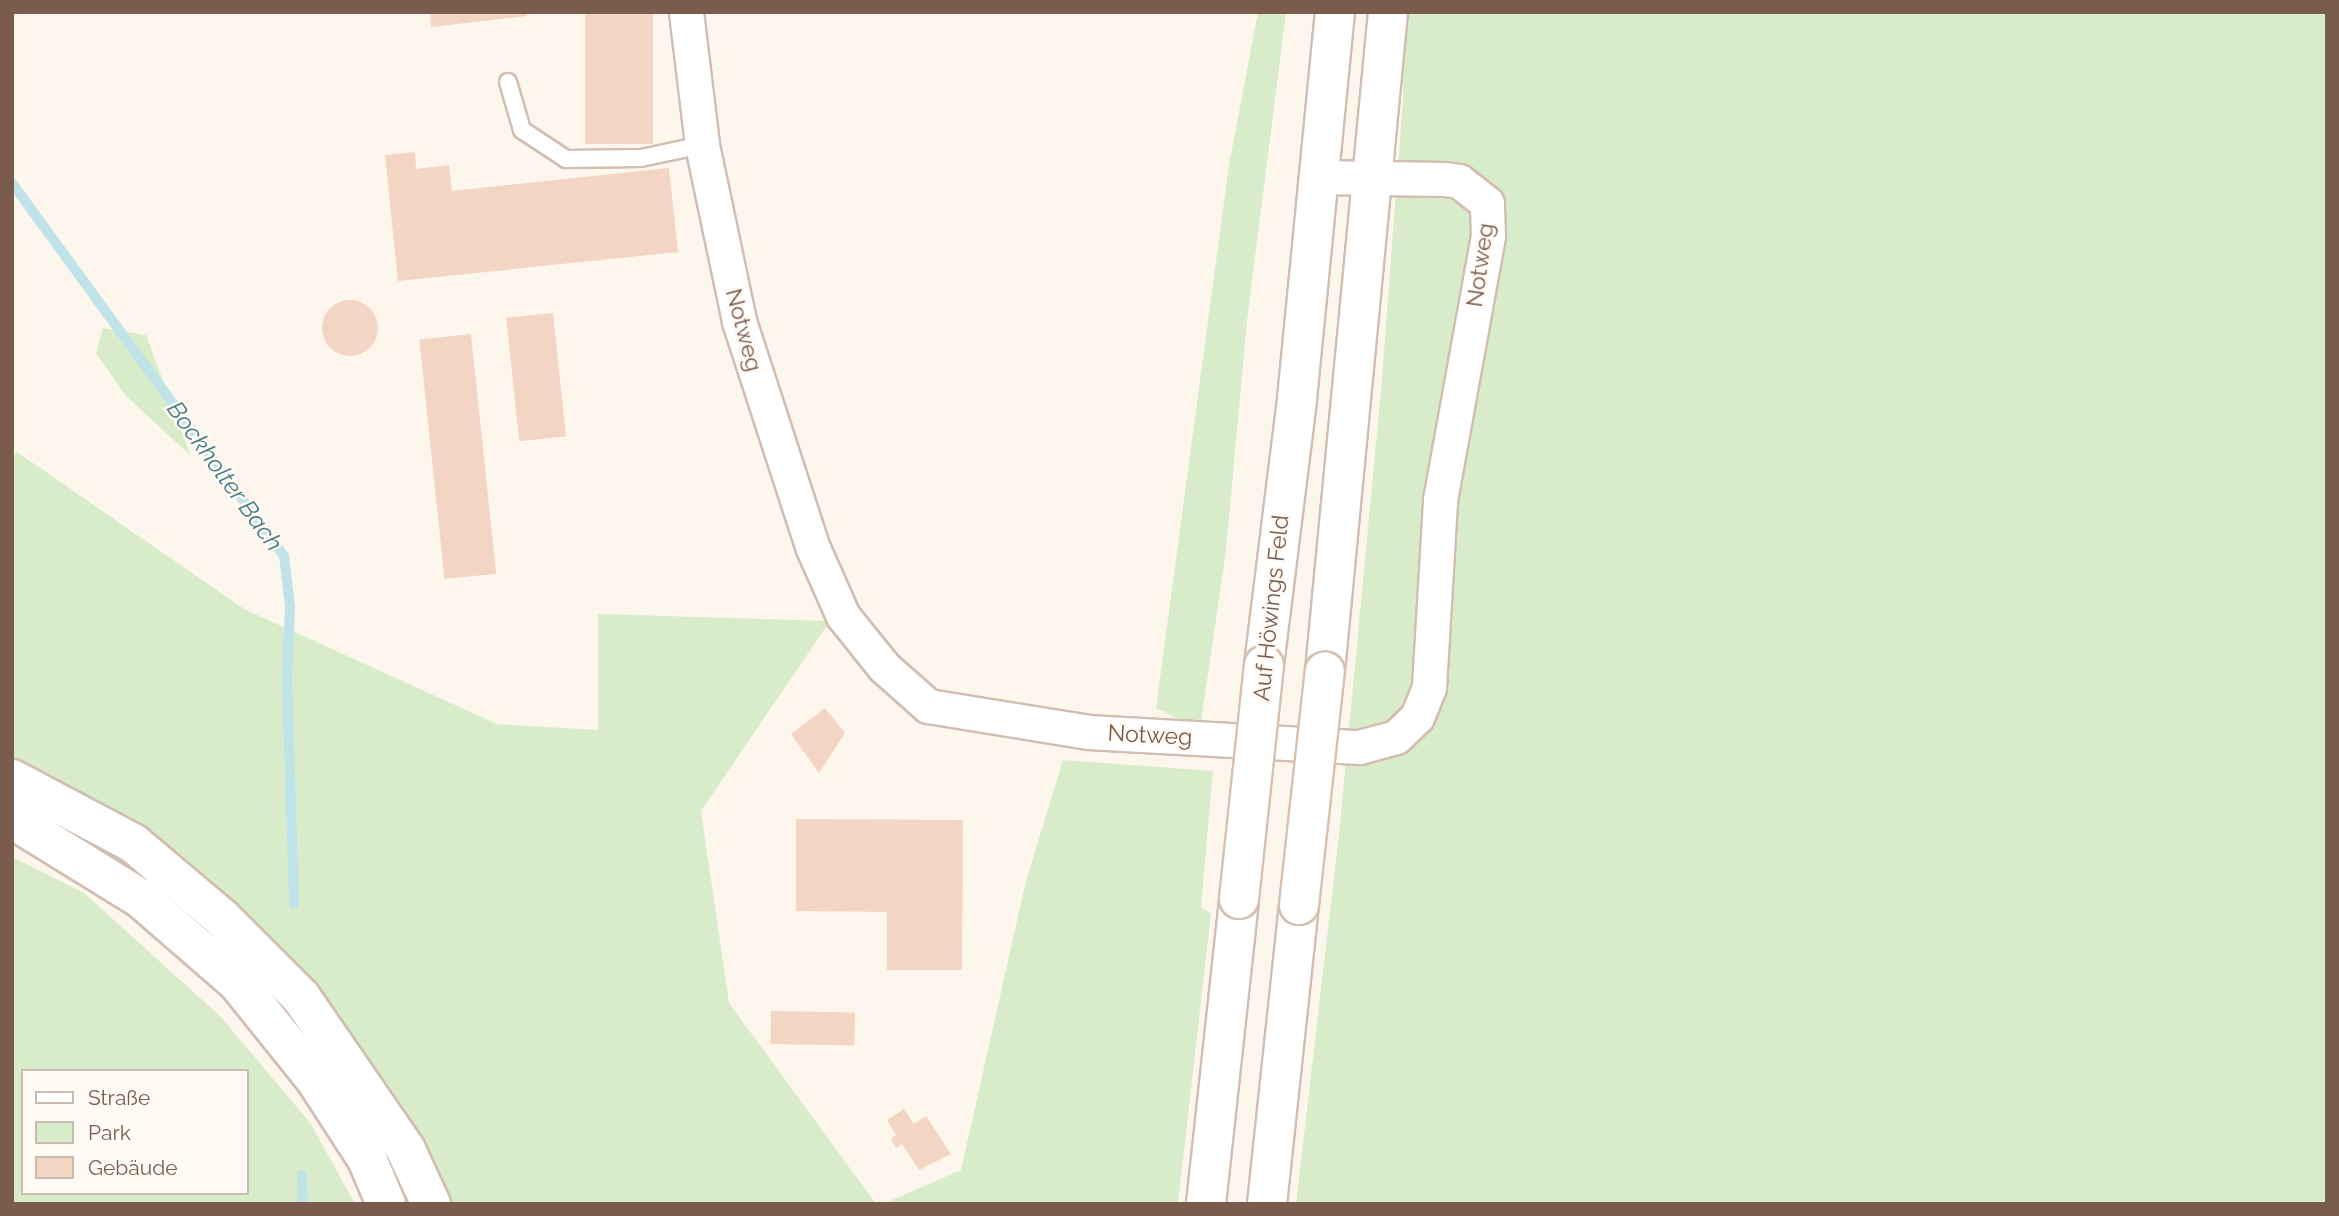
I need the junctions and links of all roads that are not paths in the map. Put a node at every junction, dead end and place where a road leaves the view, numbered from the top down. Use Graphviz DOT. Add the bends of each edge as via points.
graph roads {
  1 [pos="686,12"];
  2 [pos="1335,12"];
  3 [pos="1388,12"];
  4 [pos="508,82"];
  5 [pos="702,145"];
  6 [pos="1318,177"];
  7 [pos="1374,180"];
  8 [pos="12,779"];
  9 [pos="12,819"];
  10 [pos="386,1204"];
  11 [pos="431,1204"];
  12 [pos="1206,1204"];
  13 [pos="1267,1204"];
  1 -- 5 [label="street, Notweg"];
  2 -- 6 [label="main road, Auf Höwings Feld"];
  3 -- 7 [label="main road"];
  4 -- 5 [label="lane" via="522,130 566,159 641,158"];
  5 -- 7 [label="street, Notweg" via="739,321 812,546 844,615 884,667 928,705 955,710 1088,732 1359,747 1396,737 1417,717 1429,687 1440,500 1488,236 1487,203 1459,181"];
  6 -- 7 [label="street, Notweg"];
  6 -- 12 [label="main road, Auf Höwings Feld, bridge"];
  7 -- 13 [label="main road, bridge"];
  8 -- 11 [label="main road" via="133,843 222,918 291,987 349,1061 407,1150"];
  9 -- 10 [label="main road" via="140,898 238,984 315,1079 367,1159"];
}
